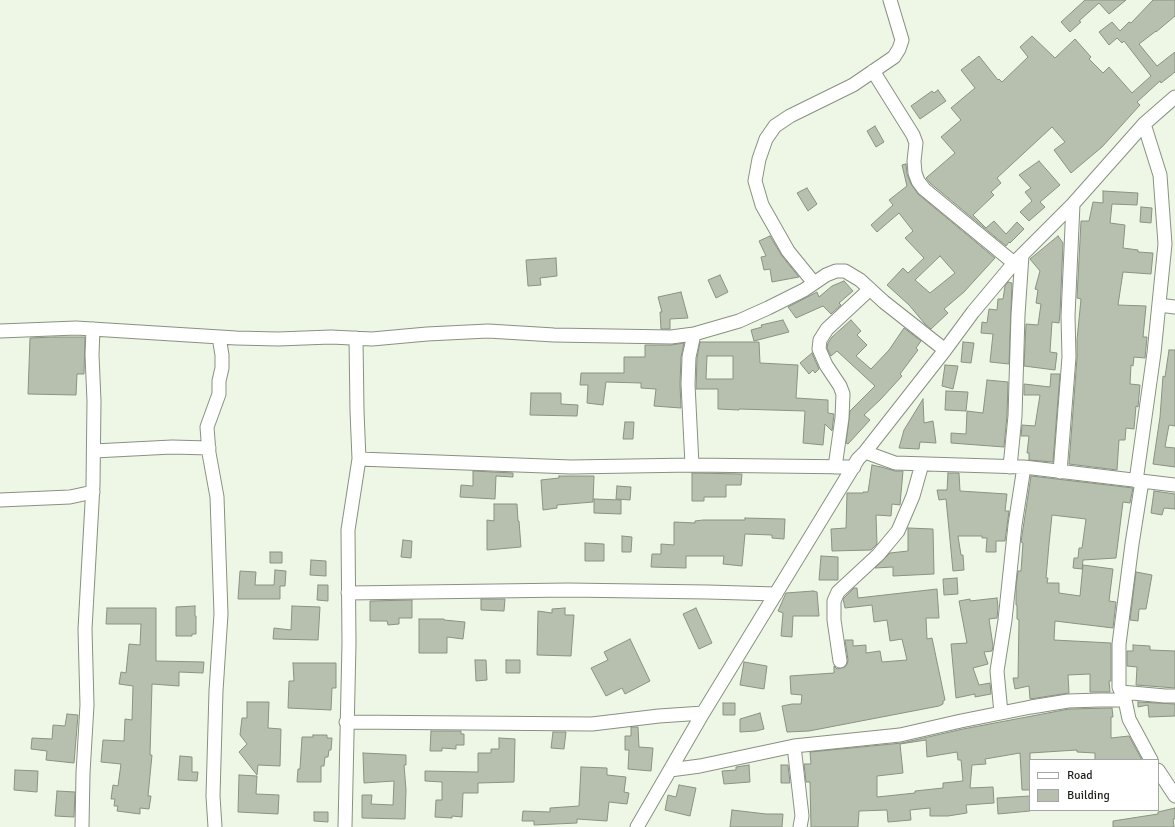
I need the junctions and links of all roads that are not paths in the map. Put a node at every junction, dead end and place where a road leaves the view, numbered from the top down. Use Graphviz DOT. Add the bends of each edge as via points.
graph roads {
  1 [pos="890,0"];
  2 [pos="873,71"];
  3 [pos="1175,97"];
  4 [pos="1144,124"];
  5 [pos="1073,204"];
  6 [pos="1018,259"];
  7 [pos="814,283"];
  8 [pos="870,290"];
  9 [pos="1159,305"];
  10 [pos="1175,307"];
  11 [pos="93,329"];
  12 [pos="0,331"];
  13 [pos="694,334"];
  14 [pos="219,337"];
  15 [pos="356,338"];
  16 [pos="945,350"];
  17 [pos="208,448"];
  18 [pos="94,451"];
  19 [pos="866,452"];
  20 [pos="359,459"];
  21 [pos="922,464"];
  22 [pos="692,466"];
  23 [pos="835,466"];
  24 [pos="854,467"];
  25 [pos="1010,467"];
  26 [pos="1024,467"];
  27 [pos="1060,472"];
  28 [pos="1139,481"];
  29 [pos="1175,485"];
  30 [pos="93,492"];
  31 [pos="0,500"];
  32 [pos="348,593"];
  33 [pos="776,594"];
  34 [pos="840,661"];
  35 [pos="1123,696"];
  36 [pos="1175,696"];
  37 [pos="704,713"];
  38 [pos="1001,713"];
  39 [pos="346,722"];
  40 [pos="794,746"];
  41 [pos="1150,759"];
  42 [pos="670,770"];
  43 [pos="1159,772"];
  44 [pos="1175,796"];
  45 [pos="82,827"];
  46 [pos="215,827"];
  47 [pos="345,827"];
  48 [pos="637,827"];
  49 [pos="800,827"];
  1 -- 2 [label="street" via="902,40 894,57"];
  2 -- 6 [label="street" via="913,135 916,143 915,173 924,189"];
  2 -- 7 [label="street" via="853,85 775,126 766,138 759,159 755,181 762,205 788,251"];
  3 -- 4 [label="street"];
  4 -- 5 [label="street"];
  4 -- 9 [label="street" via="1160,175 1165,244"];
  5 -- 6 [label="street"];
  5 -- 27 [label="street" via="1068,316 1069,357"];
  6 -- 16 [label="street"];
  6 -- 25 [label="street" via="1015,416"];
  7 -- 8 [label="street" via="836,271 845,271"];
  7 -- 13 [label="street" via="739,321"];
  8 -- 16 [label="street"];
  8 -- 23 [label="street" via="827,329 820,340 819,349 843,394"];
  9 -- 10 [label="street"];
  9 -- 28 [label="street"];
  11 -- 12 [label="street"];
  11 -- 14 [label="street"];
  11 -- 18 [label="street"];
  13 -- 15 [label="street" via="671,337 587,336 488,331"];
  13 -- 22 [label="street" via="689,357 688,384"];
  14 -- 15 [label="street"];
  14 -- 17 [label="street" via="222,368 219,394 207,427"];
  15 -- 20 [label="street"];
  16 -- 19 [label="street"];
  17 -- 18 [label="street"];
  17 -- 46 [label="street" via="217,497 221,608 213,796"];
  18 -- 30 [label="street"];
  19 -- 21 [label="street" via="895,463"];
  19 -- 24 [label="street"];
  20 -- 22 [label="street" via="571,467"];
  20 -- 32 [label="street" via="348,530"];
  21 -- 25 [label="street"];
  21 -- 34 [label="street" via="913,496 898,531 878,555 838,592 834,602 834,620"];
  22 -- 23 [label="street"];
  23 -- 24 [label="street"];
  24 -- 33 [label="street"];
  25 -- 26 [label="street"];
  26 -- 27 [label="street"];
  26 -- 38 [label="street" via="997,671"];
  27 -- 28 [label="street"];
  28 -- 29 [label="street"];
  28 -- 35 [label="street" via="1119,644 1119,687"];
  30 -- 31 [label="street" via="70,497"];
  30 -- 45 [label="street" via="85,630 87,705"];
  32 -- 33 [label="street" via="568,590"];
  32 -- 39 [label="street"];
  33 -- 37 [label="street"];
  35 -- 36 [label="street"];
  35 -- 38 [label="street" via="1068,701"];
  35 -- 41 [label="street" via="1129,719"];
  37 -- 39 [label="street" via="592,724"];
  37 -- 42 [label="street"];
  38 -- 40 [label="street" via="900,735"];
  39 -- 47 [label="street"];
  40 -- 42 [label="street"];
  40 -- 49 [label="street" via="802,816"];
  42 -- 48 [label="street"];
  43 -- 44 [label="street"];
}
